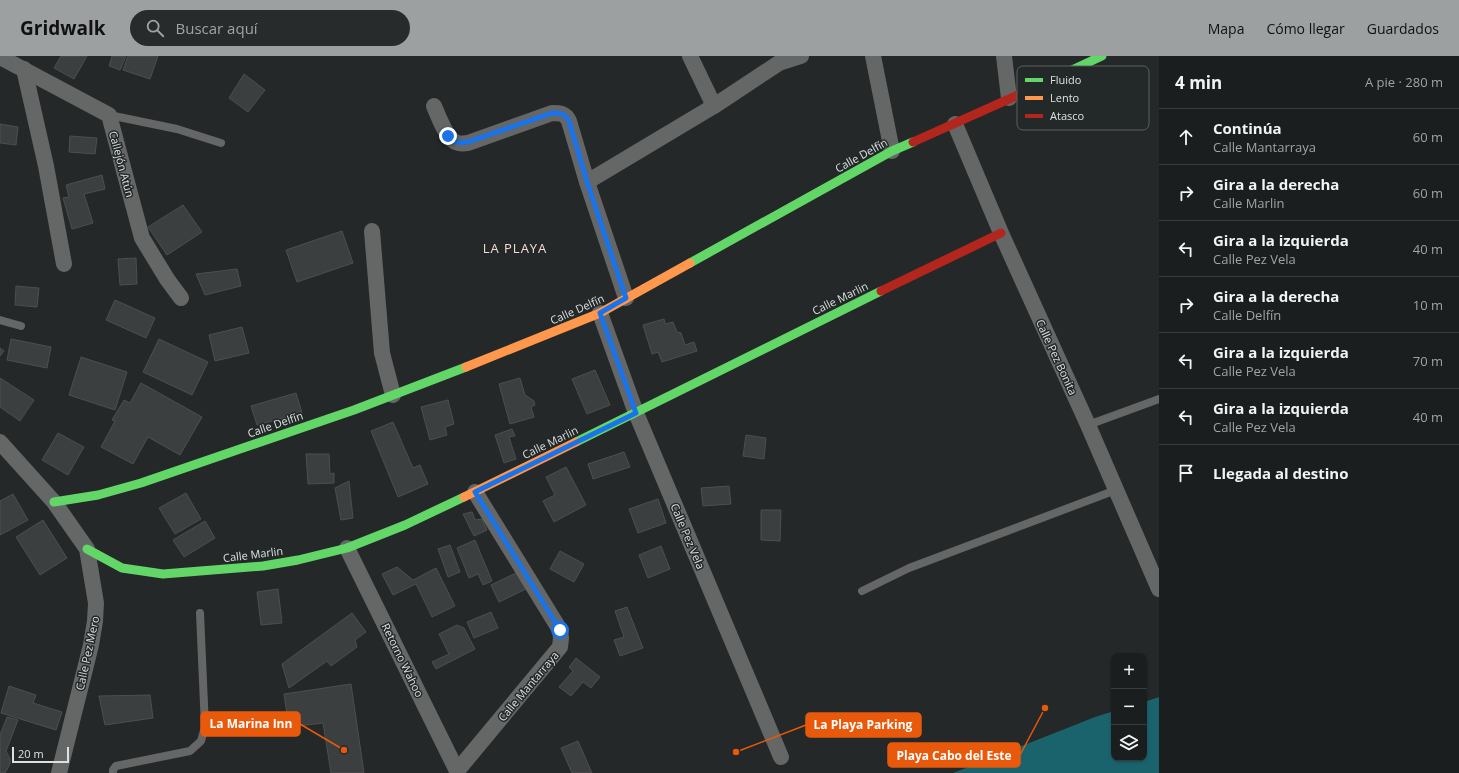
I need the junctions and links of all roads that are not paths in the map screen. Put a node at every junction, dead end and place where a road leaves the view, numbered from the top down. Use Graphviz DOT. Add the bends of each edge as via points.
graph roads {
  1 [pos="690,56"];
  2 [pos="801,56"];
  3 [pos="873,56"];
  4 [pos="1004,56"];
  5 [pos="1102,56"];
  6 [pos="0,57"];
  7 [pos="1080,66"];
  8 [pos="24,69"];
  9 [pos="1017,94"];
  10 [pos="1009,98"];
  11 [pos="434,106"];
  12 [pos="714,106"];
  13 [pos="109,114"];
  14 [pos="955,124"];
  15 [pos="221,144"];
  16 [pos="892,151"];
  17 [pos="587,182"];
  18 [pos="372,231"];
  19 [pos="1001,234"];
  20 [pos="64,264"];
  21 [pos="181,298"];
  22 [pos="626,298"];
  23 [pos="600,313"];
  24 [pos="0,320"];
  25 [pos="21,326"];
  26 [pos="393,395"];
  27 [pos="1159,399"];
  28 [pos="636,413"];
  29 [pos="1088,425"];
  30 [pos="0,442"];
  31 [pos="1116,490"];
  32 [pos="475,492"];
  33 [pos="54,502"];
  34 [pos="347,548"];
  35 [pos="87,549"];
  36 [pos="1159,589"];
  37 [pos="862,591"];
  38 [pos="200,613"];
  39 [pos="781,757"];
  40 [pos="457,772"];
  41 [pos="59,773"];
  42 [pos="113,773"];
  1 -- 12 [label="street"];
  2 -- 12 [label="street" via="779,63"];
  3 -- 16 [label="street"];
  4 -- 10 [label="street"];
  5 -- 7 [label="street, Calle Delfín"];
  6 -- 8 [label="street"];
  8 -- 13 [label="street"];
  8 -- 20 [label="street" via="46,166"];
  9 -- 10 [label="street, Calle Delfín"];
  10 -- 14 [label="street, Calle Delfín"];
  11 -- 17 [label="street" via="448,136 458,144 552,113 560,113 569,121"];
  12 -- 17 [label="street"];
  13 -- 15 [label="lane" via="177,129"];
  13 -- 21 [label="street, Callejón Atún" via="142,238"];
  14 -- 16 [label="street, Calle Delfín"];
  14 -- 19 [label="street, Calle Pez Bonita"];
  16 -- 22 [label="street, Calle Delfín"];
  17 -- 22 [label="street"];
  18 -- 26 [label="street" via="382,353"];
  19 -- 28 [label="street, Calle Marlin"];
  19 -- 29 [label="street, Calle Pez Bonita"];
  22 -- 23 [label="street, Calle Delfín"];
  23 -- 26 [label="street, Calle Delfín"];
  23 -- 28 [label="street, Calle Pez Vela"];
  24 -- 25 [label="lane"];
  26 -- 33 [label="street, Calle Delfín" via="141,483 98,495"];
  27 -- 29 [label="lane"];
  28 -- 32 [label="street, Calle Marlin"];
  28 -- 39 [label="street, Calle Pez Vela"];
  29 -- 31 [label="street, Calle Pez Bonita"];
  30 -- 33 [label="street, Calle Pez Mero"];
  31 -- 36 [label="street, Calle Pez Bonita"];
  31 -- 37 [label="lane" via="909,568"];
  32 -- 34 [label="street, Calle Marlin" via="405,525"];
  32 -- 40 [label="street, Calle Mantarraya" via="560,630 561,638 560,647"];
  33 -- 35 [label="street, Calle Pez Mero"];
  34 -- 35 [label="street, Calle Marlin" via="263,566 163,574 122,568"];
  34 -- 40 [label="street, Retorno Wahoo"];
  35 -- 41 [label="street, Calle Pez Mero" via="96,603 95,621"];
  38 -- 42 [label="lane" via="205,728 201,741 190,751 116,766"];
}
